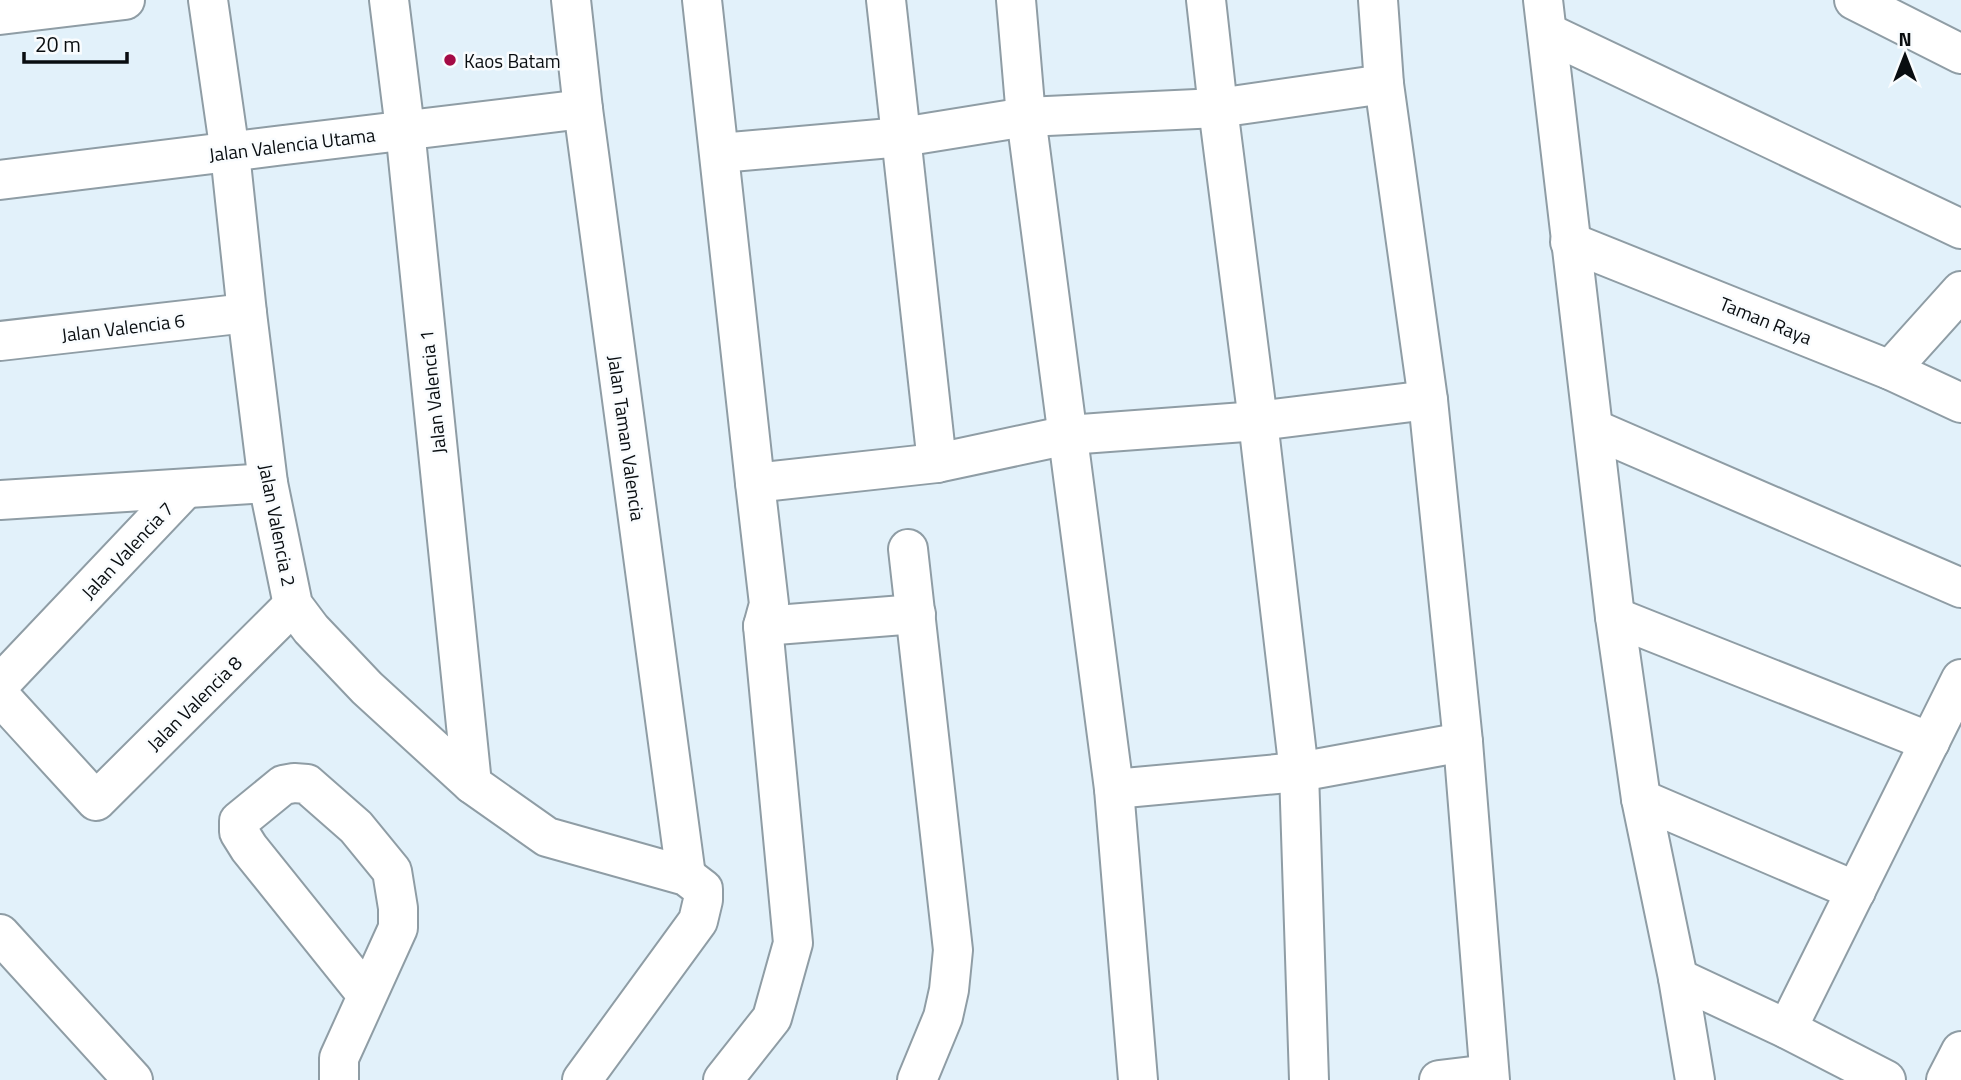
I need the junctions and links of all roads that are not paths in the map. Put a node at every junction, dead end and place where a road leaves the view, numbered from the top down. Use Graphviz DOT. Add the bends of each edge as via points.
graph roads {
  1 [pos="125,0"];
  2 [pos="208,0"];
  3 [pos="389,0"];
  4 [pos="571,0"];
  5 [pos="702,0"];
  6 [pos="886,0"];
  7 [pos="1016,0"];
  8 [pos="1206,0"];
  9 [pos="1378,0"];
  10 [pos="1854,0"];
  11 [pos="0,15"];
  12 [pos="1546,16"];
  13 [pos="1961,54"];
  14 [pos="1384,84"];
  15 [pos="1217,108"];
  16 [pos="583,109"];
  17 [pos="1026,117"];
  18 [pos="405,129"];
  19 [pos="902,137"];
  20 [pos="230,153"];
  21 [pos="720,153"];
  22 [pos="0,180"];
  23 [pos="1961,229"];
  24 [pos="1570,242"];
  25 [pos="1961,291"];
  26 [pos="247,313"];
  27 [pos="0,341"];
  28 [pos="1891,370"];
  29 [pos="1428,400"];
  30 [pos="1961,403"];
  31 [pos="1258,421"];
  32 [pos="1594,429"];
  33 [pos="1068,435"];
  34 [pos="937,463"];
  35 [pos="268,483"];
  36 [pos="755,483"];
  37 [pos="185,489"];
  38 [pos="0,500"];
  39 [pos="908,549"];
  40 [pos="1961,588"];
  41 [pos="293,605"];
  42 [pos="916,614"];
  43 [pos="1615,617"];
  44 [pos="763,626"];
  45 [pos="1961,679"];
  46 [pos="0,684"];
  47 [pos="0,696"];
  48 [pos="1463,742"];
  49 [pos="1930,742"];
  50 [pos="1299,772"];
  51 [pos="472,784"];
  52 [pos="1114,789"];
  53 [pos="1641,799"];
  54 [pos="686,876"];
  55 [pos="1856,891"];
  56 [pos="0,934"];
  57 [pos="1678,978"];
  58 [pos="367,995"];
  59 [pos="1787,1029"];
  60 [pos="1961,1051"];
  61 [pos="1490,1077"];
  62 [pos="134,1080"];
  63 [pos="339,1080"];
  64 [pos="582,1080"];
  65 [pos="723,1080"];
  66 [pos="917,1080"];
  67 [pos="1138,1080"];
  68 [pos="1308,1080"];
  69 [pos="1439,1080"];
  70 [pos="1695,1080"];
  71 [pos="1886,1080"];
  72 [pos="1946,1080"];
  1 -- 11 [label="street"];
  2 -- 20 [label="street, Jalan Valencia 2"];
  3 -- 18 [label="street, Jalan Valencia 1"];
  4 -- 16 [label="street, Jalan Taman Valencia"];
  5 -- 21 [label="street"];
  6 -- 19 [label="street"];
  7 -- 17 [label="street"];
  8 -- 15 [label="street"];
  9 -- 14 [label="street"];
  10 -- 13 [label="street"];
  12 -- 23 [label="street"];
  12 -- 24 [label="street"];
  14 -- 15 [label="street"];
  14 -- 29 [label="street"];
  15 -- 17 [label="street"];
  15 -- 31 [label="street"];
  16 -- 18 [label="street, Jalan Valencia Utama"];
  16 -- 54 [label="street, Jalan Taman Valencia"];
  17 -- 19 [label="street"];
  17 -- 33 [label="street"];
  18 -- 20 [label="street, Jalan Valencia Utama"];
  18 -- 51 [label="street, Jalan Valencia 1"];
  19 -- 21 [label="street"];
  19 -- 34 [label="street"];
  20 -- 22 [label="street, Jalan Valencia Utama"];
  20 -- 26 [label="street, Jalan Valencia 2"];
  21 -- 36 [label="street"];
  24 -- 28 [label="street, Taman Raya"];
  24 -- 32 [label="street"];
  25 -- 28 [label="street"];
  26 -- 27 [label="street, Jalan Valencia 6"];
  26 -- 35 [label="street, Jalan Valencia 2"];
  28 -- 30 [label="street, Taman Raya"];
  29 -- 31 [label="street"];
  29 -- 48 [label="street"];
  31 -- 33 [label="street"];
  31 -- 50 [label="street"];
  32 -- 40 [label="street"];
  32 -- 43 [label="street"];
  33 -- 34 [label="street"];
  33 -- 52 [label="street"];
  34 -- 36 [label="street"];
  35 -- 37 [label="street"];
  35 -- 41 [label="street, Jalan Valencia 2"];
  36 -- 44 [label="street" via="769,604"];
  37 -- 38 [label="street, Jalan Valencia 7"];
  37 -- 46 [label="street, Jalan Valencia 7"];
  39 -- 42 [label="street"];
  41 -- 47 [label="street, Jalan Valencia 8" via="96,801"];
  41 -- 51 [label="street, Jalan Valencia 2" via="367,688"];
  42 -- 44 [label="street"];
  42 -- 66 [label="street" via="953,950 943,1017"];
  43 -- 49 [label="street"];
  43 -- 53 [label="street"];
  44 -- 65 [label="street" via="793,943 772,1018"];
  45 -- 49 [label="street"];
  48 -- 50 [label="street"];
  48 -- 61 [label="street"];
  49 -- 55 [label="street"];
  50 -- 52 [label="street"];
  50 -- 68 [label="street"];
  51 -- 54 [label="street, Jalan Valencia 2" via="547,837"];
  52 -- 67 [label="street"];
  53 -- 55 [label="street"];
  53 -- 57 [label="street"];
  54 -- 64 [label="street" via="703,890 698,921"];
  55 -- 59 [label="street"];
  56 -- 62 [label="street"];
  57 -- 59 [label="street"];
  57 -- 70 [label="street"];
  58 -- 58 [label="street" via="398,928 392,871 356,827 307,784 283,785 239,821 239,832"];
  58 -- 63 [label="street" via="339,1058"];
  59 -- 71 [label="street"];
  60 -- 72 [label="street"];
  61 -- 69 [label="street"];
}
